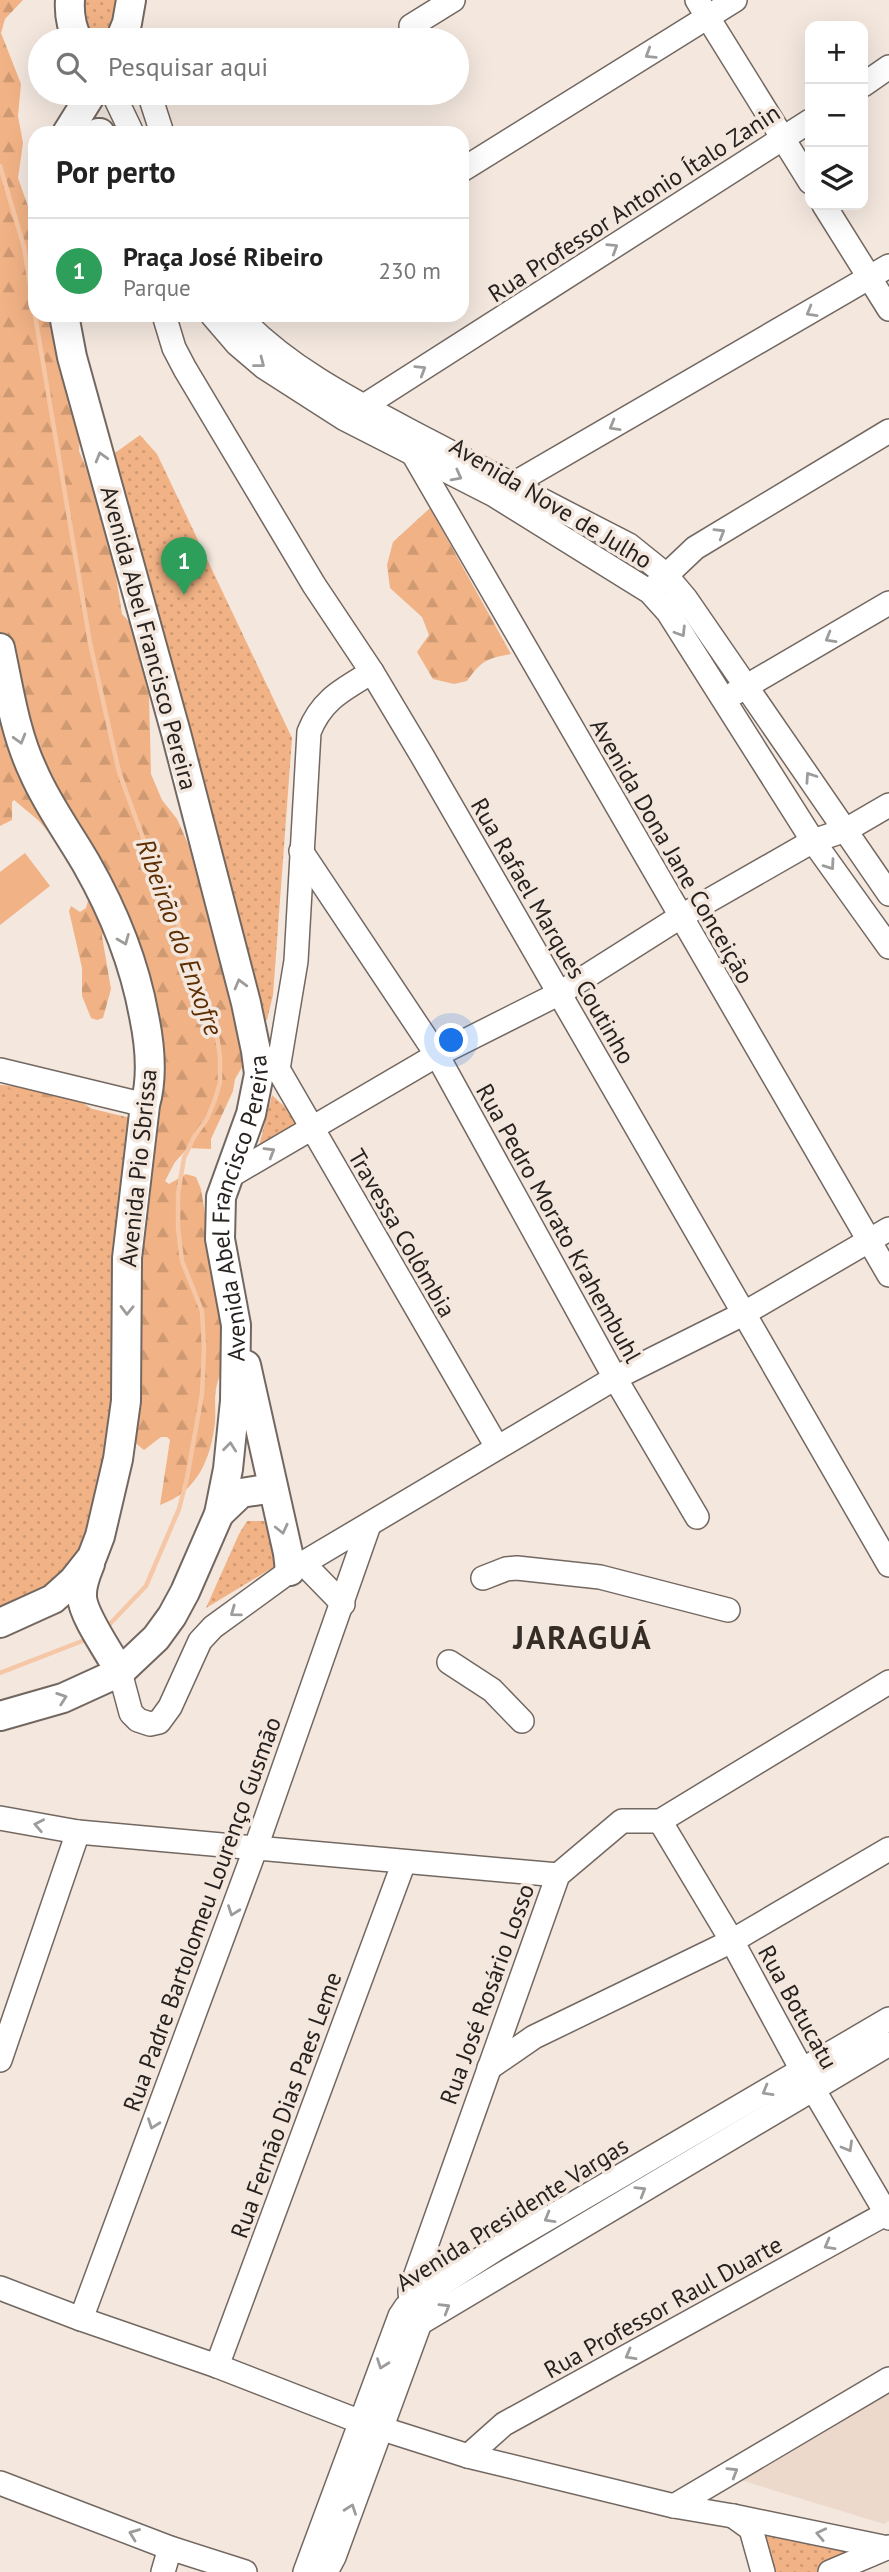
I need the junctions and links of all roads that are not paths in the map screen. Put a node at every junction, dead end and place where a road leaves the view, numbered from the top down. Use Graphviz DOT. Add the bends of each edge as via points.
graph roads {
  1 [pos="70,0"];
  2 [pos="453,0"];
  3 [pos="735,0"];
  4 [pos="703,9"];
  5 [pos="411,26"];
  6 [pos="73,28"];
  7 [pos="889,67"];
  8 [pos="864,84"];
  9 [pos="84,105"];
  10 [pos="119,105"];
  11 [pos="153,105"];
  12 [pos="805,124"];
  13 [pos="71,126"];
  14 [pos="129,126"];
  15 [pos="160,126"];
  16 [pos="783,139"];
  17 [pos="469,165"];
  18 [pos="805,174"];
  19 [pos="828,210"];
  20 [pos="880,272"];
  21 [pos="889,309"];
  22 [pos="65,322"];
  23 [pos="167,322"];
  24 [pos="235,322"];
  25 [pos="354,413"];
  26 [pos="889,431"];
  27 [pos="412,452"];
  28 [pos="503,490"];
  29 [pos="665,574"];
  30 [pos="650,592"];
  31 [pos="889,603"];
  32 [pos="0,648"];
  33 [pos="372,672"];
  34 [pos="748,686"];
  35 [pos="723,699"];
  36 [pos="889,805"];
  37 [pos="846,830"];
  38 [pos="813,841"];
  39 [pos="301,851"];
  40 [pos="889,894"];
  41 [pos="680,917"];
  42 [pos="889,947"];
  43 [pos="560,993"];
  44 [pos="288,1013"];
  45 [pos="254,1041"];
  46 [pos="437,1055"];
  47 [pos="278,1069"];
  48 [pos="0,1070"];
  49 [pos="145,1105"];
  50 [pos="310,1129"];
  51 [pos="230,1176"];
  52 [pos="879,1235"];
  53 [pos="889,1275"];
  54 [pos="743,1314"];
  55 [pos="236,1325"];
  56 [pos="615,1378"];
  57 [pos="497,1447"];
  58 [pos="273,1488"];
  59 [pos="219,1514"];
  60 [pos="697,1517"];
  61 [pos="369,1525"];
  62 [pos="92,1557"];
  63 [pos="889,1565"];
  64 [pos="296,1567"];
  65 [pos="483,1578"];
  66 [pos="52,1599"];
  67 [pos="343,1604"];
  68 [pos="728,1610"];
  69 [pos="0,1622"];
  70 [pos="95,1627"];
  71 [pos="145,1649"];
  72 [pos="449,1662"];
  73 [pos="120,1672"];
  74 [pos="889,1682"];
  75 [pos="0,1716"];
  76 [pos="522,1721"];
  77 [pos="0,1818"];
  78 [pos="660,1821"];
  79 [pos="78,1832"];
  80 [pos="256,1847"];
  81 [pos="889,1849"];
  82 [pos="404,1862"];
  83 [pos="558,1875"];
  84 [pos="732,1941"];
  85 [pos="507,2018"];
  86 [pos="889,2019"];
  87 [pos="534,2037"];
  88 [pos="889,2044"];
  89 [pos="0,2060"];
  90 [pos="489,2068"];
  91 [pos="807,2080"];
  92 [pos="888,2215"];
  93 [pos="0,2288"];
  94 [pos="411,2302"];
  95 [pos="81,2319"];
  96 [pos="217,2366"];
  97 [pos="889,2379"];
  98 [pos="371,2425"];
  99 [pos="468,2455"];
  100 [pos="0,2483"];
  101 [pos="674,2506"];
  102 [pos="733,2516"];
  103 [pos="170,2548"];
  104 [pos="889,2548"];
  105 [pos="163,2572"];
  106 [pos="244,2572"];
  107 [pos="305,2572"];
  108 [pos="326,2572"];
  109 [pos="763,2572"];
  110 [pos="830,2572"];
  1 -- 6 [label="main road"];
  2 -- 5 [label="street"];
  3 -- 4 [label="street"];
  4 -- 16 [label="street"];
  4 -- 17 [label="street, one-way"];
  7 -- 8 [label="street"];
  9 -- 13 [label="main road"];
  10 -- 14 [label="street"];
  11 -- 15 [label="street"];
  12 -- 16 [label="street, Rua Professor Antonio Ítalo Zanin"];
  16 -- 18 [label="street"];
  25 -- 16 [label="street, Rua Professor Antonio Ítalo Zanin, one-way"];
  19 -- 20 [label="street"];
  20 -- 21 [label="street"];
  20 -- 28 [label="street, one-way"];
  45 -- 22 [label="main road, Avenida Abel Francisco Pereira, one-way"];
  23 -- 33 [label="street, Rua Rafael Marques Coutinho" via="185,369 314,585"];
  24 -- 25 [label="street, Avenida Nove de Julho" via="287,357"];
  25 -- 27 [label="street, Avenida Nove de Julho"];
  25 -- 28 [label="street, Avenida Nove de Julho"];
  29 -- 26 [label="street, one-way" via="695,548"];
  27 -- 28 [label="street, Avenida Nove de Julho, one-way"];
  27 -- 41 [label="street, Avenida Dona Jane Conceição"];
  28 -- 29 [label="street, Avenida Nove de Julho" via="629,545"];
  28 -- 30 [label="street, Avenida Nove de Julho"];
  29 -- 30 [label="street"];
  29 -- 34 [label="street, Avenida Nove de Julho"];
  30 -- 35 [label="street, Avenida Nove de Julho, one-way" via="668,612"];
  31 -- 34 [label="street, one-way"];
  32 -- 49 [label="main road, Avenida Pio Sbrissa, one-way" via="24,752 111,908 137,977 149,1043"];
  33 -- 39 [label="street" via="330,698 315,716 309,732"];
  33 -- 43 [label="street, Rua Rafael Marques Coutinho"];
  34 -- 35 [label="street"];
  37 -- 34 [label="street, Avenida Nove de Julho, one-way"];
  35 -- 38 [label="street, Avenida Nove de Julho"];
  36 -- 37 [label="street"];
  37 -- 38 [label="street"];
  37 -- 40 [label="street, Avenida Nove de Julho"];
  38 -- 41 [label="street"];
  38 -- 42 [label="street, Avenida Nove de Julho, one-way"];
  39 -- 44 [label="street" via="296,961"];
  39 -- 46 [label="street, Rua Pedro Morato Krahembuhl"];
  41 -- 43 [label="street"];
  41 -- 52 [label="street, Avenida Dona Jane Conceição"];
  43 -- 46 [label="street"];
  43 -- 54 [label="street, Rua Rafael Marques Coutinho"];
  44 -- 45 [label="street"];
  44 -- 47 [label="street"];
  45 -- 47 [label="street, Travessa Colômbia"];
  45 -- 51 [label="main road, Avenida Abel Francisco Pereira" via="259,1074"];
  46 -- 50 [label="street"];
  46 -- 56 [label="street, Rua Pedro Morato Krahembuhl"];
  47 -- 50 [label="street, Travessa Colômbia"];
  48 -- 49 [label="street"];
  49 -- 62 [label="main road, Avenida Pio Sbrissa, one-way" via="127,1258 125,1401 118,1459"];
  51 -- 50 [label="street, one-way"];
  50 -- 57 [label="street, Travessa Colômbia"];
  51 -- 55 [label="main road, Avenida Abel Francisco Pereira" via="221,1197 220,1239"];
  52 -- 53 [label="street, Avenida Dona Jane Conceição"];
  52 -- 54 [label="street"];
  54 -- 56 [label="street"];
  54 -- 63 [label="street, Rua Rafael Marques Coutinho"];
  55 -- 58 [label="main road"];
  59 -- 55 [label="main road, Avenida Abel Francisco Pereira, one-way" via="235,1401"];
  56 -- 57 [label="street"];
  56 -- 60 [label="street, Rua Pedro Morato Krahembuhl"];
  57 -- 61 [label="street"];
  58 -- 59 [label="main road" via="240,1493"];
  58 -- 64 [label="main road, one-way" via="288,1553"];
  59 -- 71 [label="main road, Avenida Abel Francisco Pereira" via="172,1616"];
  61 -- 64 [label="street"];
  61 -- 67 [label="street, Rua Padre Bartolomeu Lourenço Gusmão"];
  62 -- 66 [label="main road, Avenida Pio Sbrissa"];
  62 -- 70 [label="main road" via="82,1600"];
  64 -- 67 [label="street"];
  64 -- 73 [label="street, one-way" via="200,1641 159,1721 150,1724 131,1713"];
  65 -- 68 [label="street" via="506,1569 600,1577"];
  66 -- 69 [label="main road, Avenida Pio Sbrissa"];
  66 -- 70 [label="main road" via="75,1605"];
  67 -- 80 [label="street, Rua Padre Bartolomeu Lourenço Gusmão"];
  70 -- 71 [label="main road" via="121,1646"];
  70 -- 73 [label="main road"];
  71 -- 73 [label="main road, Avenida Abel Francisco Pereira"];
  72 -- 76 [label="street" via="492,1690"];
  75 -- 73 [label="main road, Avenida Abel Francisco Pereira, one-way" via="63,1699"];
  74 -- 78 [label="street"];
  79 -- 77 [label="street, one-way"];
  78 -- 83 [label="street, Rua José Rosário Losso" via="622,1821"];
  78 -- 84 [label="street, Rua Botucatu"];
  79 -- 80 [label="street"];
  79 -- 89 [label="street"];
  80 -- 82 [label="street"];
  80 -- 95 [label="street, Rua Padre Bartolomeu Lourenço Gusmão, one-way"];
  81 -- 84 [label="street"];
  82 -- 83 [label="street"];
  82 -- 96 [label="street, Rua Fernão Dias Paes Leme"];
  83 -- 85 [label="street, Rua José Rosário Losso"];
  84 -- 87 [label="street"];
  84 -- 91 [label="street, Rua Botucatu"];
  85 -- 87 [label="street"];
  85 -- 90 [label="street, Rua José Rosário Losso"];
  86 -- 91 [label="street, Avenida Presidente Vargas"];
  87 -- 90 [label="street"];
  88 -- 91 [label="street, Avenida Presidente Vargas"];
  90 -- 94 [label="street, Rua José Rosário Losso" via="410,2291"];
  91 -- 92 [label="street, Rua Botucatu, one-way"];
  91 -- 94 [label="street, Avenida Presidente Vargas, one-way" via="496,2249"];
  98 -- 91 [label="street, Avenida Presidente Vargas, one-way" via="420,2323"];
  92 -- 99 [label="street, Rua Professor Raul Duarte, one-way" via="504,2424"];
  93 -- 95 [label="street"];
  94 -- 98 [label="street, Avenida Presidente Vargas, one-way" via="400,2316"];
  95 -- 96 [label="street"];
  96 -- 98 [label="street"];
  101 -- 97 [label="street, one-way"];
  98 -- 99 [label="street"];
  98 -- 107 [label="street, Avenida Presidente Vargas"];
  108 -- 98 [label="street, Avenida Presidente Vargas, one-way"];
  99 -- 101 [label="street"];
  103 -- 100 [label="street, one-way"];
  101 -- 102 [label="street"];
  104 -- 102 [label="street, one-way"];
  102 -- 109 [label="street" via="751,2529"];
  103 -- 105 [label="street"];
  103 -- 106 [label="street"];
  104 -- 110 [label="street"];
}
